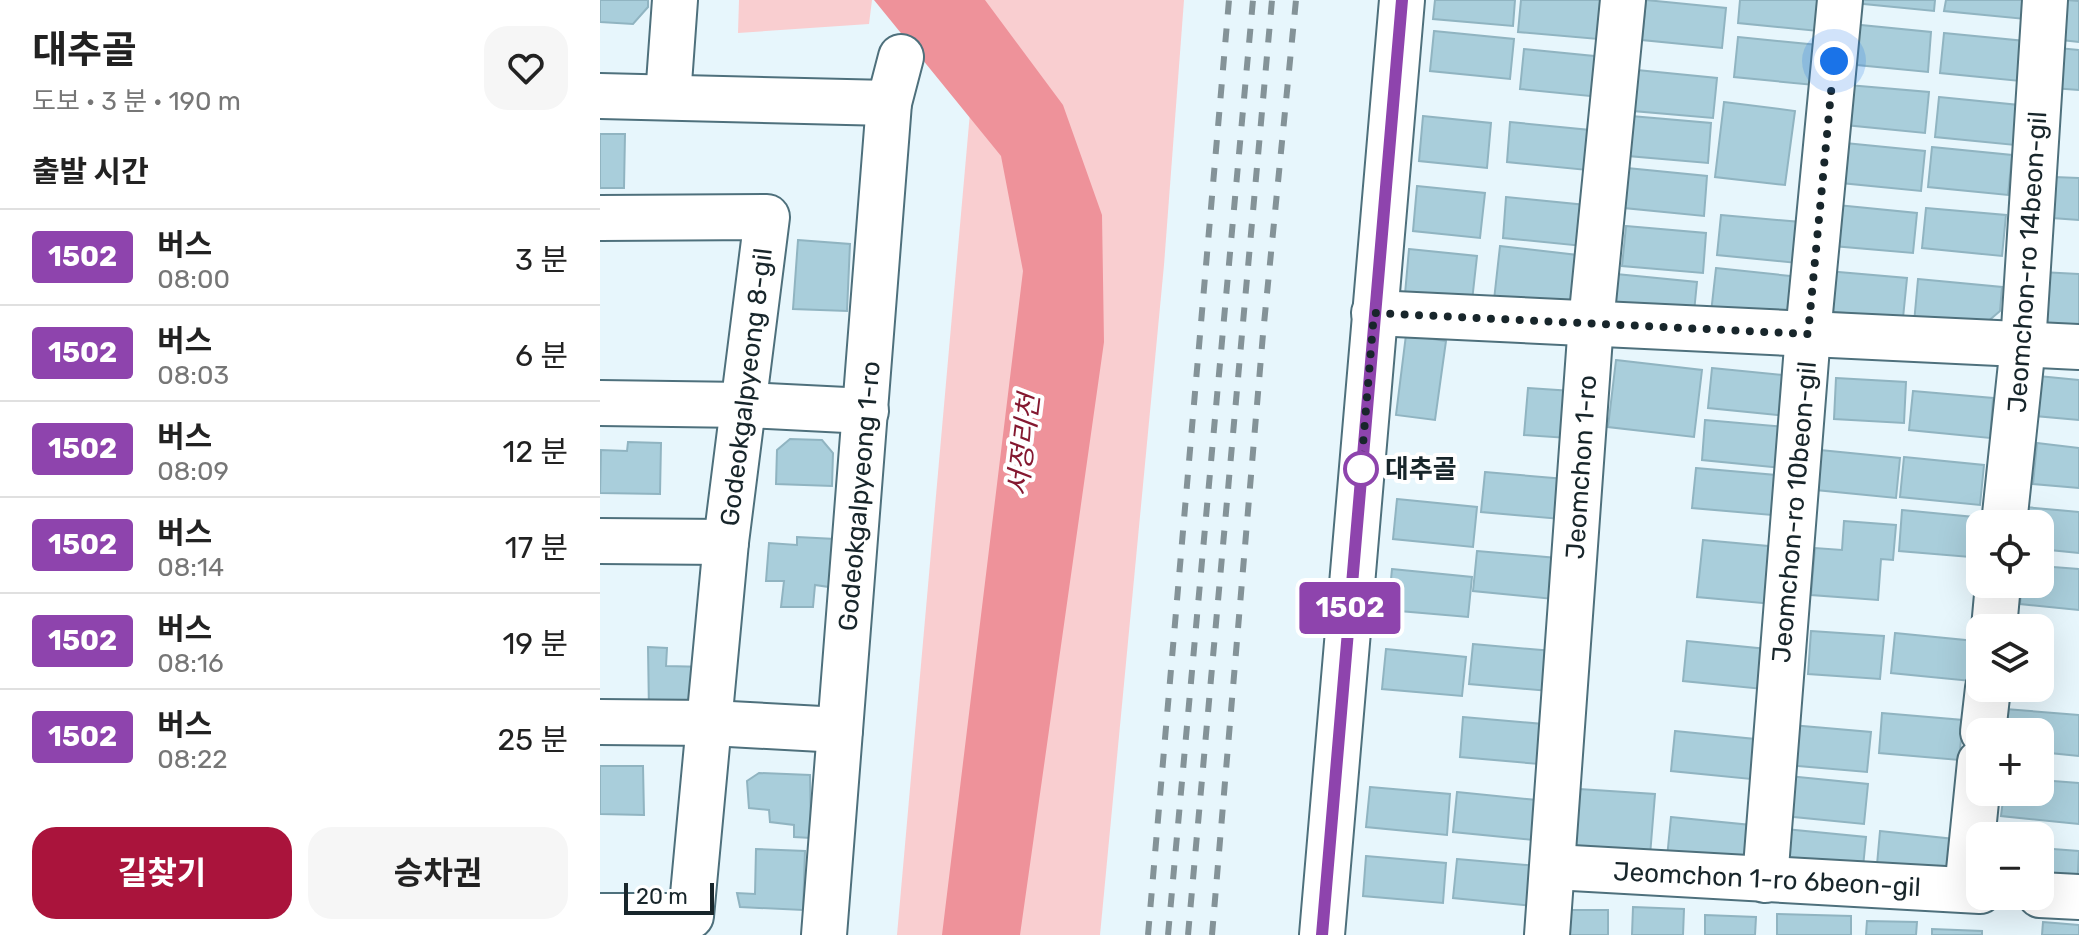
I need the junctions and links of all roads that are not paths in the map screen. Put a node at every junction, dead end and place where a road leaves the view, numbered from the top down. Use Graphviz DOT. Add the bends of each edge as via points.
graph roads {
  1 [pos="675,0"];
  2 [pos="1402,0"];
  3 [pos="1623,0"];
  4 [pos="1840,0"];
  5 [pos="2045,0"];
  6 [pos="901,57"];
  7 [pos="600,96"];
  8 [pos="668,97"];
  9 [pos="889,103"];
  10 [pos="600,218"];
  11 [pos="1374,313"];
  12 [pos="1591,323"];
  13 [pos="1808,334"];
  14 [pos="2023,345"];
  15 [pos="2079,347"];
  16 [pos="600,403"];
  17 [pos="745,405"];
  18 [pos="866,411"];
  19 [pos="2005,510"];
  20 [pos="600,541"];
  21 [pos="726,542"];
  22 [pos="600,722"];
  23 [pos="711,723"];
  24 [pos="840,730"];
  25 [pos="1554,867"];
  26 [pos="1765,880"];
  27 [pos="1966,891"];
  28 [pos="2054,896"];
  29 [pos="2079,897"];
  30 [pos="600,916"];
  31 [pos="824,935"];
  32 [pos="1322,935"];
  33 [pos="1547,935"];
  1 -- 8 [label="street"];
  2 -- 11 [label="street"];
  3 -- 12 [label="street, Jeomchon 1-ro"];
  4 -- 13 [label="street, Jeomchon-ro 10beon-gil"];
  5 -- 14 [label="street, Jeomchon-ro 14beon-gil"];
  6 -- 9 [label="street, Godeokgalpyeong 1-ro"];
  7 -- 8 [label="street"];
  8 -- 9 [label="street"];
  9 -- 18 [label="street, Godeokgalpyeong 1-ro"];
  10 -- 17 [label="street, Godeokgalpyeong 8-gil" via="767,217"];
  11 -- 12 [label="street"];
  11 -- 32 [label="street"];
  12 -- 13 [label="street"];
  12 -- 25 [label="street, Jeomchon 1-ro"];
  13 -- 14 [label="street"];
  13 -- 26 [label="street, Jeomchon-ro 10beon-gil"];
  14 -- 15 [label="street"];
  14 -- 19 [label="street, Jeomchon-ro 14beon-gil"];
  16 -- 17 [label="street"];
  17 -- 18 [label="street"];
  17 -- 21 [label="street, Godeokgalpyeong 8-gil"];
  18 -- 24 [label="street, Godeokgalpyeong 1-ro"];
  20 -- 21 [label="street"];
  21 -- 23 [label="street, Godeokgalpyeong 8-gil"];
  22 -- 23 [label="street"];
  23 -- 24 [label="street"];
  23 -- 30 [label="street, Godeokgalpyeong 8-gil" via="691,916"];
  24 -- 31 [label="street, Godeokgalpyeong 1-ro"];
  25 -- 26 [label="street, Jeomchon 1-ro 6beon-gil"];
  25 -- 33 [label="street, Jeomchon 1-ro"];
  26 -- 27 [label="street, Jeomchon 1-ro 6beon-gil"];
  28 -- 29 [label="street"];
}
